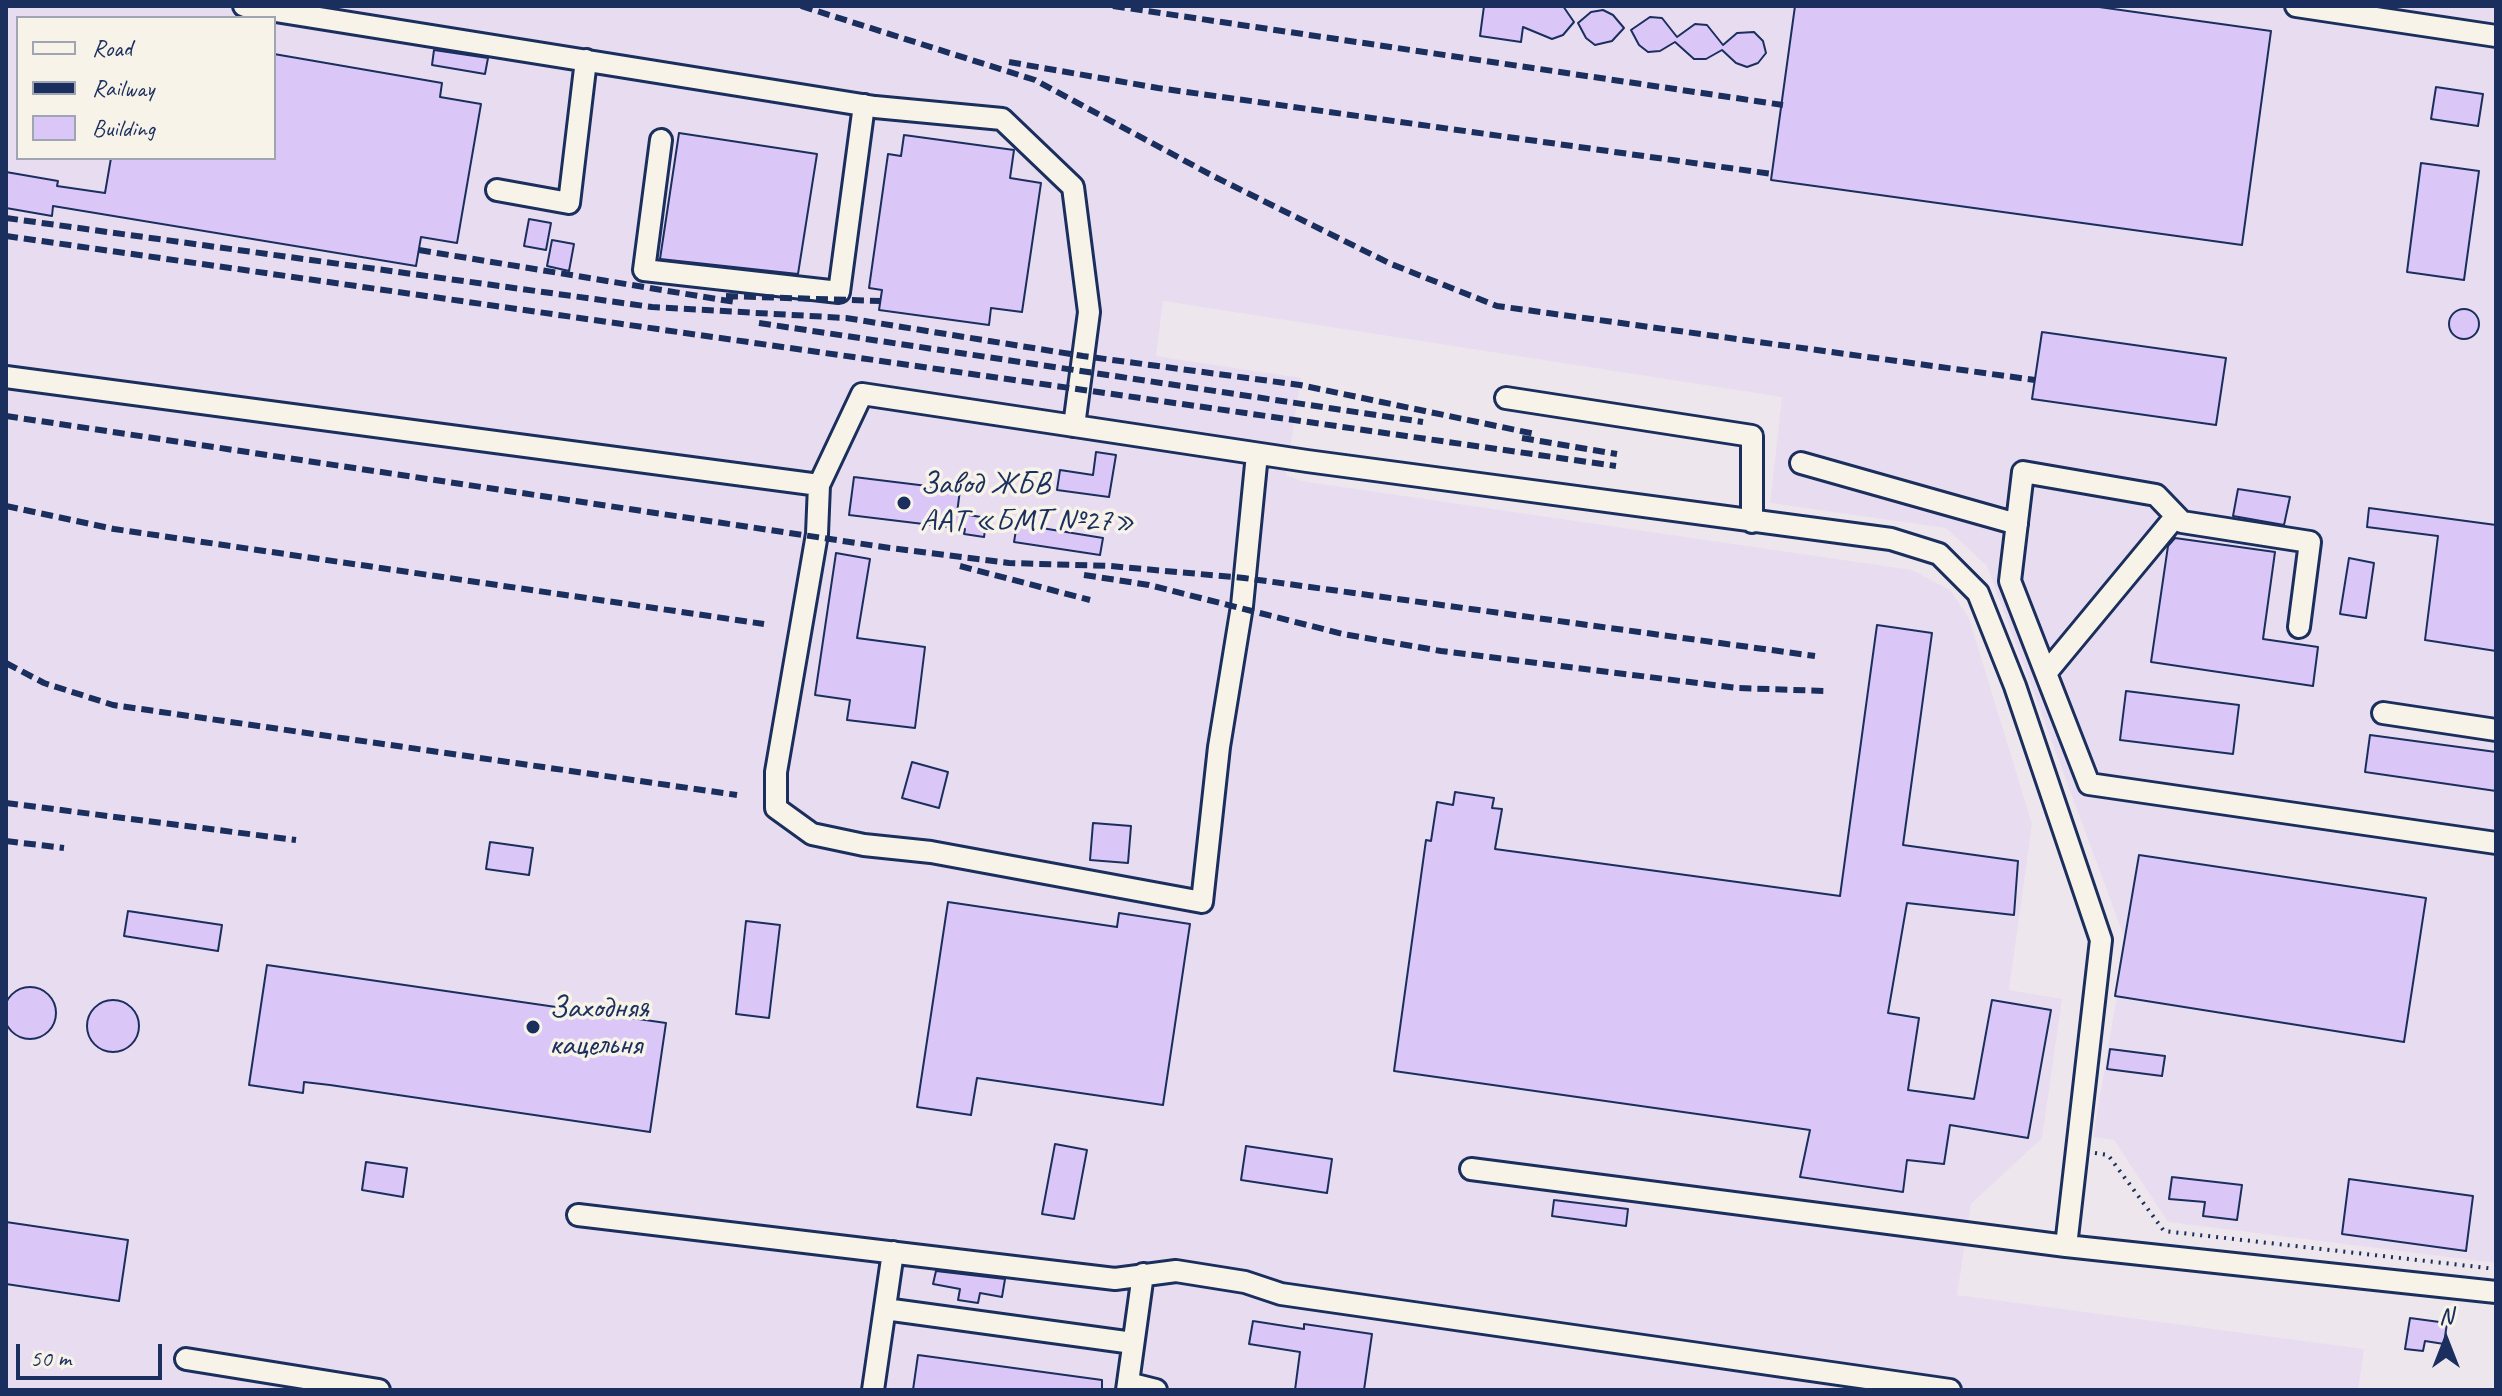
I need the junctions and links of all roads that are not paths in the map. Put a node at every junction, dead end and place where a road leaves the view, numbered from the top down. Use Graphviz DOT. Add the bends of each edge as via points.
graph roads {
  1 [pos="244,6"];
  2 [pos="2296,6"];
  3 [pos="2496,36"];
  4 [pos="586,60"];
  5 [pos="864,105"];
  6 [pos="661,140"];
  7 [pos="497,190"];
  8 [pos="6,377"];
  9 [pos="1506,398"];
  10 [pos="1074,426"];
  11 [pos="1257,454"];
  12 [pos="1801,463"];
  13 [pos="819,485"];
  14 [pos="2176,516"];
  15 [pos="1752,522"];
  16 [pos="2017,524"];
  17 [pos="2299,627"];
  18 [pos="2046,673"];
  19 [pos="2383,713"];
  20 [pos="2496,730"];
  21 [pos="2496,843"];
  22 [pos="1471,1169"];
  23 [pos="578,1215"];
  24 [pos="2066,1246"];
  25 [pos="893,1252"];
  26 [pos="1143,1274"];
  27 [pos="2496,1292"];
  28 [pos="885,1309"];
  29 [pos="1133,1343"];
  30 [pos="186,1359"];
  31 [pos="1127,1386"];
  32 [pos="379,1390"];
  33 [pos="873,1390"];
  34 [pos="1156,1390"];
  35 [pos="1950,1390"];
  1 -- 4 [label="street"];
  2 -- 3 [label="street"];
  4 -- 5 [label="street"];
  4 -- 7 [label="street" via="569,203"];
  5 -- 6 [label="street" via="839,292 644,270"];
  5 -- 10 [label="street" via="1002,119 1073,187 1089,312"];
  8 -- 13 [label="street"];
  9 -- 15 [label="street" via="1752,436"];
  10 -- 11 [label="street"];
  10 -- 13 [label="street" via="862,394"];
  11 -- 13 [label="street" via="1202,902 812,834 776,808 776,772 817,534"];
  11 -- 15 [label="street"];
  12 -- 16 [label="street"];
  14 -- 16 [label="street" via="2156,495 2023,472"];
  14 -- 17 [label="street" via="2182,522 2310,542"];
  14 -- 18 [label="street"];
  15 -- 24 [label="street" via="1891,539 1939,554 1978,593 2101,940"];
  16 -- 18 [label="street" via="2010,581"];
  18 -- 21 [label="street" via="2089,784"];
  19 -- 20 [label="street"];
  22 -- 24 [label="street"];
  23 -- 25 [label="street"];
  24 -- 27 [label="street"];
  25 -- 26 [label="street" via="1115,1279"];
  25 -- 28 [label="street"];
  26 -- 29 [label="street"];
  26 -- 35 [label="street" via="1176,1271 1245,1282 1281,1294"];
  28 -- 29 [label="street"];
  28 -- 33 [label="street"];
  29 -- 31 [label="street"];
  30 -- 32 [label="street"];
  31 -- 34 [label="street"];
}
